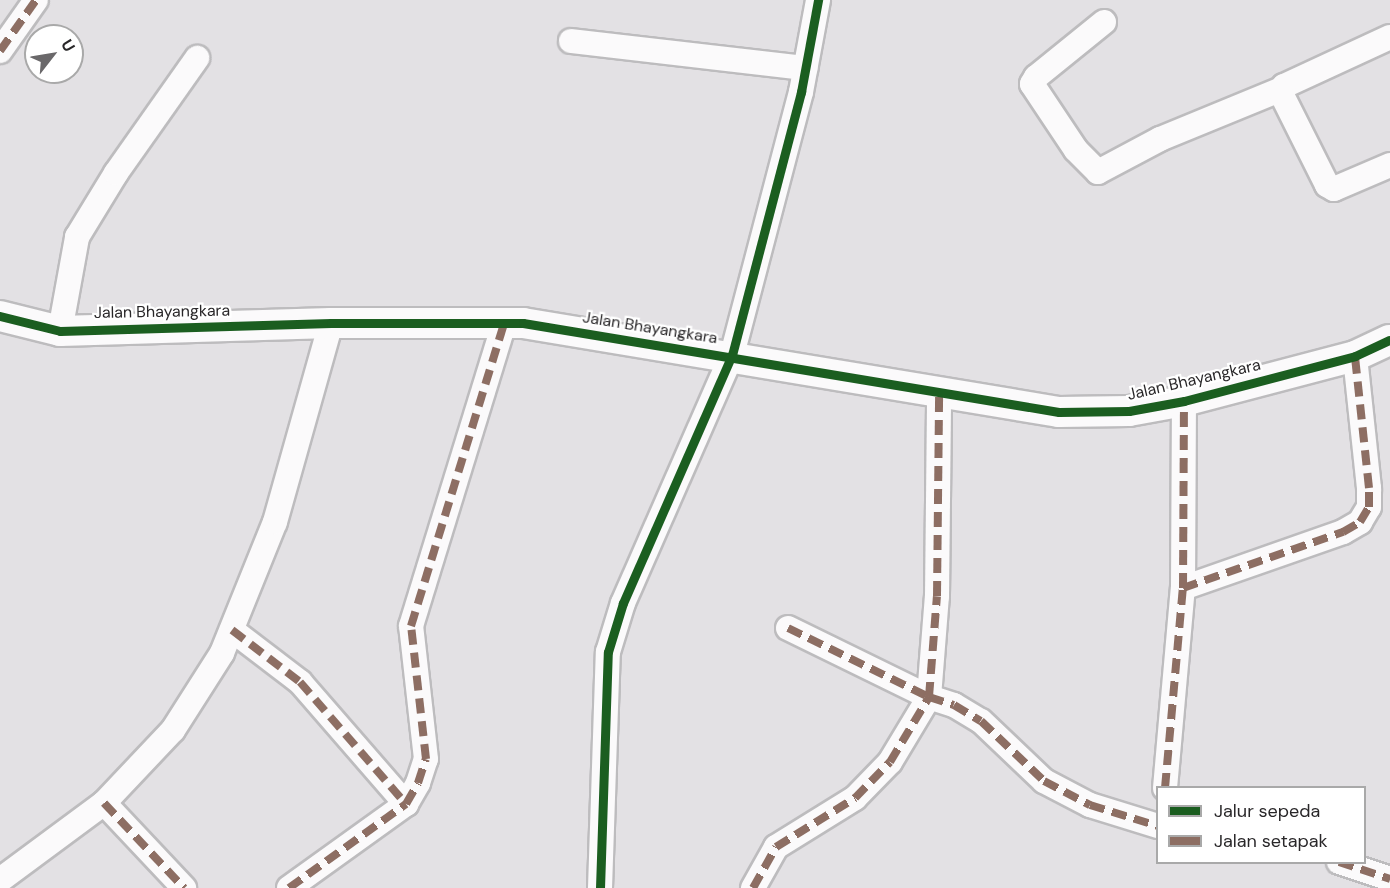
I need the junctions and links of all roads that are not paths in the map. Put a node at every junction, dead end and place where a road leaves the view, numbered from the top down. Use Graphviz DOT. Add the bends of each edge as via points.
graph roads {
  1 [pos="36,0"];
  2 [pos="818,0"];
  3 [pos="1104,22"];
  4 [pos="1390,37"];
  5 [pos="571,40"];
  6 [pos="0,51"];
  7 [pos="197,58"];
  8 [pos="806,68"];
  9 [pos="1282,88"];
  10 [pos="1390,165"];
  11 [pos="0,316"];
  12 [pos="331,323"];
  13 [pos="504,323"];
  14 [pos="60,331"];
  15 [pos="1390,340"];
  16 [pos="732,356"];
  17 [pos="1355,356"];
  18 [pos="939,393"];
  19 [pos="1184,401"];
  20 [pos="1184,588"];
  21 [pos="788,628"];
  22 [pos="232,630"];
  23 [pos="929,697"];
  24 [pos="1165,786"];
  25 [pos="104,803"];
  26 [pos="406,804"];
  27 [pos="1156,825"];
  28 [pos="1345,864"];
  29 [pos="1390,879"];
  30 [pos="0,880"];
  31 [pos="184,888"];
  32 [pos="289,888"];
  33 [pos="600,888"];
  34 [pos="753,888"];
  1 -- 6 [label="street"];
  2 -- 8 [label="street"];
  3 -- 9 [label="street" via="1032,84 1076,150 1098,172 1160,139"];
  4 -- 9 [label="street"];
  5 -- 8 [label="street"];
  7 -- 14 [label="street" via="116,173 77,237"];
  8 -- 16 [label="street"];
  9 -- 10 [label="street" via="1283,99 1327,185 1340,188"];
  11 -- 14 [label="street, Jalan Bhayangkara"];
  12 -- 13 [label="street, Jalan Bhayangkara"];
  12 -- 14 [label="street, Jalan Bhayangkara"];
  12 -- 22 [label="street" via="275,522"];
  13 -- 16 [label="street, Jalan Bhayangkara"];
  13 -- 26 [label="street" via="411,626 426,759"];
  15 -- 17 [label="street, Jalan Bhayangkara"];
  16 -- 18 [label="street, Jalan Bhayangkara"];
  16 -- 33 [label="street" via="623,603 608,652"];
  17 -- 19 [label="street, Jalan Bhayangkara"];
  17 -- 20 [label="street" via="1369,488 1368,507 1359,522 1343,532"];
  18 -- 19 [label="street, Jalan Bhayangkara" via="1059,412 1129,411"];
  18 -- 23 [label="street" via="938,596"];
  19 -- 20 [label="street"];
  20 -- 24 [label="street"];
  21 -- 23 [label="street"];
  22 -- 25 [label="street" via="173,730"];
  22 -- 26 [label="street" via="300,682"];
  23 -- 27 [label="street" via="954,705 981,721 1044,781 1090,805"];
  23 -- 34 [label="street" via="890,762 855,798 776,847"];
  25 -- 30 [label="street"];
  25 -- 31 [label="street"];
  26 -- 32 [label="street"];
  28 -- 29 [label="street"];
}
